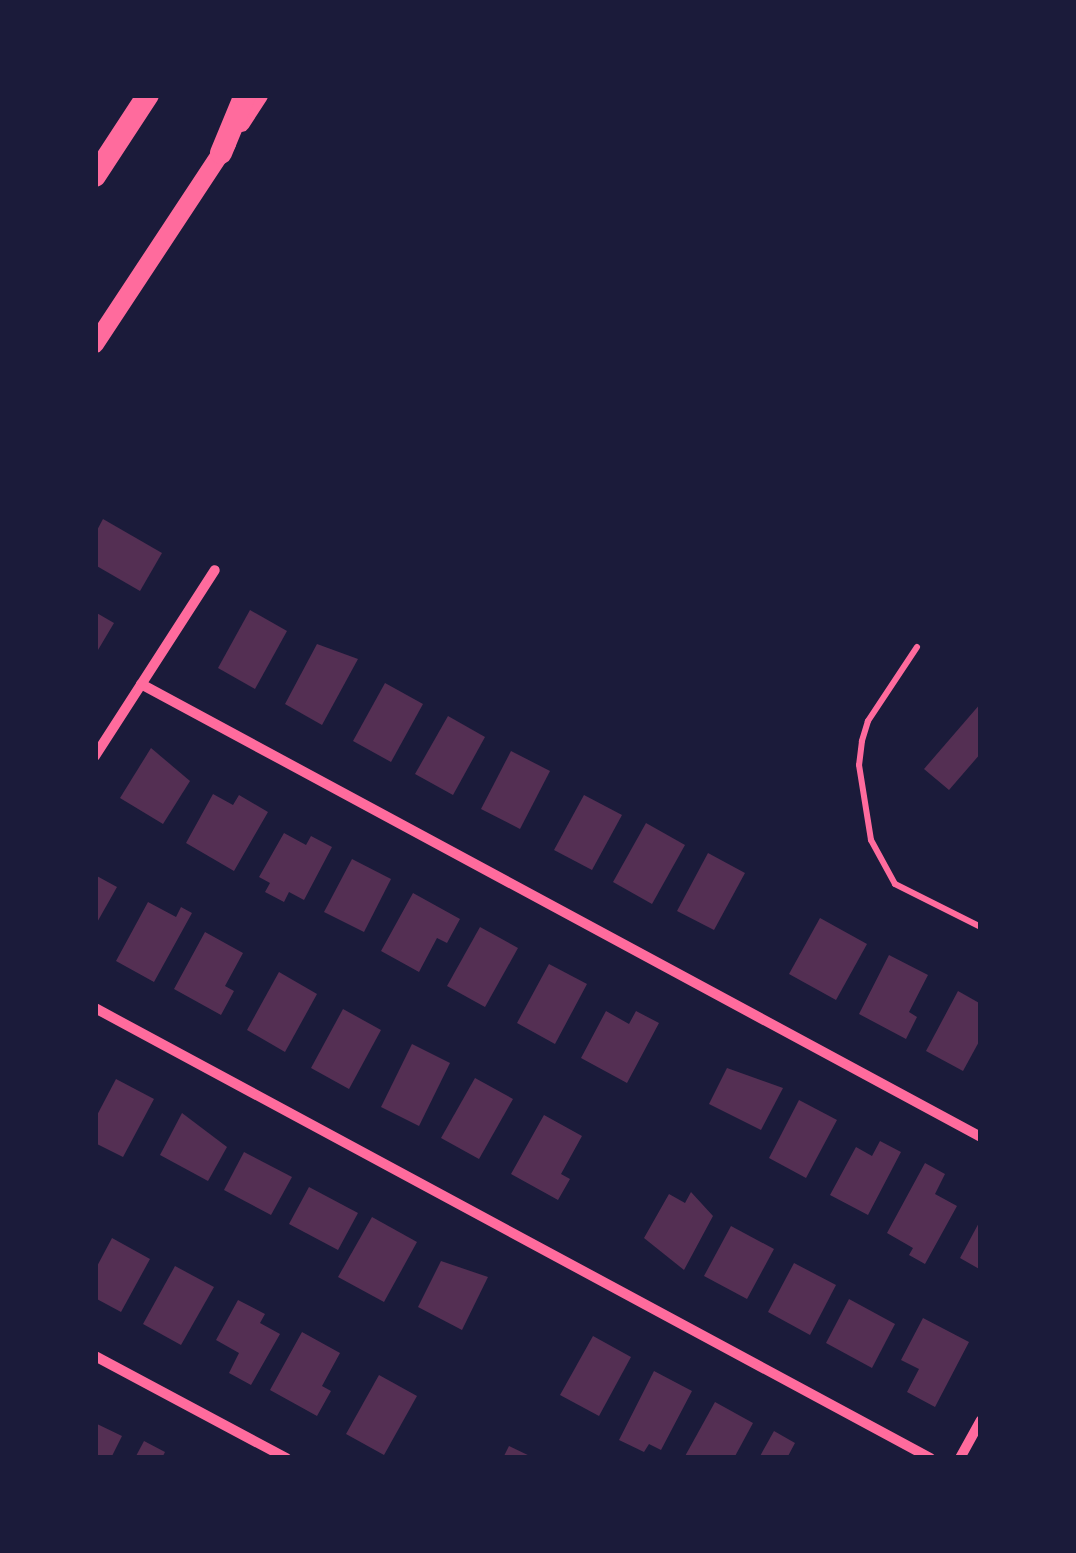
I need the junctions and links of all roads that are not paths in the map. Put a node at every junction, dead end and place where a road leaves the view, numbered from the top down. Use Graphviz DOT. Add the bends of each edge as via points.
graph roads {
  1 [pos="148,95"];
  2 [pos="245,95"];
  3 [pos="259,95"];
  4 [pos="220,153"];
  5 [pos="95,176"];
  6 [pos="95,344"];
  7 [pos="215,570"];
  8 [pos="918,647"];
  9 [pos="141,684"];
  10 [pos="95,756"];
  11 [pos="981,927"];
  12 [pos="95,1008"];
  13 [pos="981,1137"];
  14 [pos="95,1356"];
  15 [pos="981,1420"];
  16 [pos="286,1458"];
  17 [pos="930,1458"];
  18 [pos="960,1458"];
  1 -- 5 [label="highway"];
  2 -- 4 [label="highway"];
  3 -- 4 [label="main road"];
  4 -- 6 [label="main road"];
  7 -- 9 [label="street"];
  8 -- 11 [label="lane" via="868,721 862,742 859,765 871,840 895,884"];
  9 -- 10 [label="street"];
  9 -- 13 [label="street"];
  12 -- 17 [label="street"];
  14 -- 16 [label="street"];
  15 -- 18 [label="street"];
}
